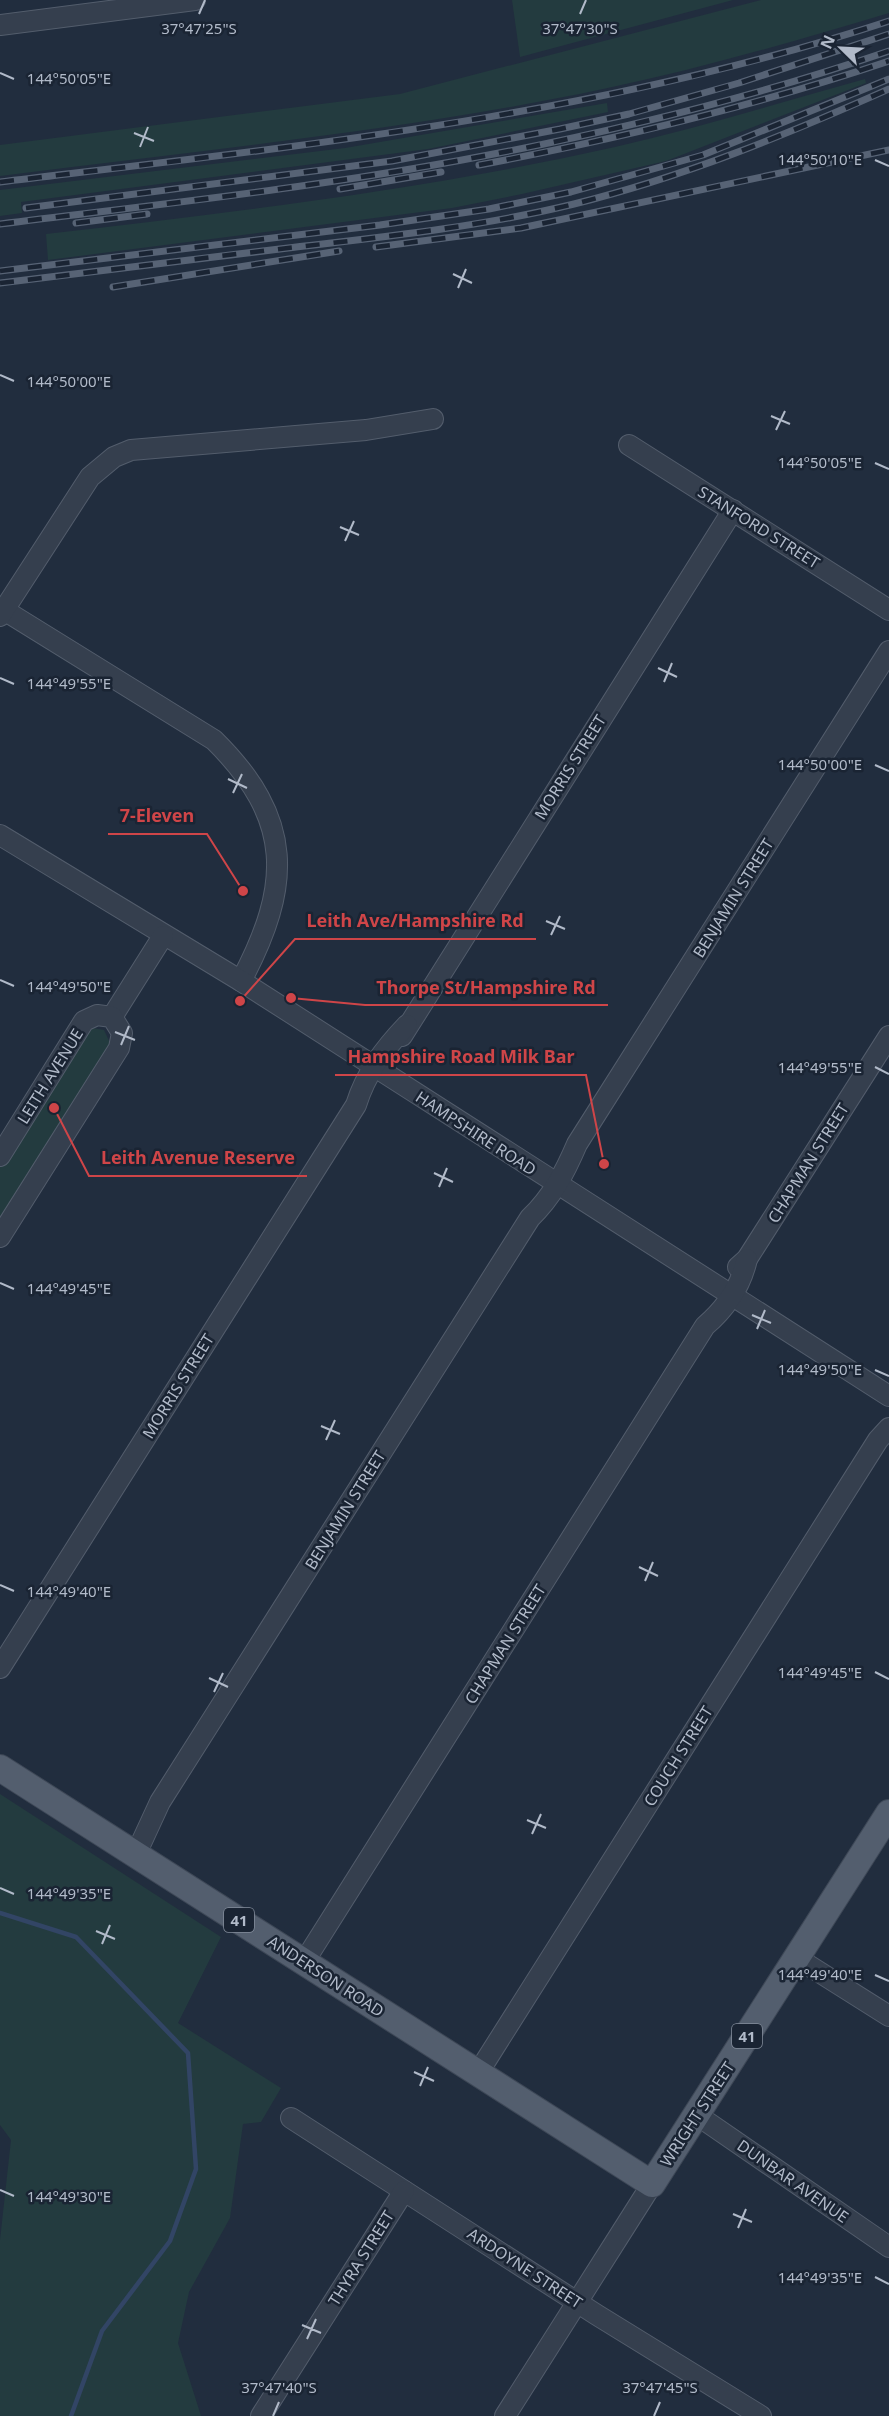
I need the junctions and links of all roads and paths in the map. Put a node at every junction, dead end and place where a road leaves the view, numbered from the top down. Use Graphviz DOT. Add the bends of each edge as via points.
graph roads {
  1 [pos="195,0"];
  2 [pos="0,25"];
  3 [pos="432,419"];
  4 [pos="629,445"];
  5 [pos="733,510"];
  6 [pos="889,610"];
  7 [pos="2,613"];
  8 [pos="889,651"];
  9 [pos="0,835"];
  10 [pos="163,936"];
  11 [pos="241,981"];
  12 [pos="112,1017"];
  13 [pos="889,1036"];
  14 [pos="379,1070"];
  15 [pos="0,1156"];
  16 [pos="553,1182"];
  17 [pos="0,1237"];
  18 [pos="727,1292"];
  19 [pos="889,1396"];
  20 [pos="889,1412"];
  21 [pos="883,1434"];
  22 [pos="0,1668"];
  23 [pos="0,1768"];
  24 [pos="889,1813"];
  25 [pos="129,1850"];
  26 [pos="797,1958"];
  27 [pos="304,1962"];
  28 [pos="889,2016"];
  29 [pos="478,2073"];
  30 [pos="697,2115"];
  31 [pos="291,2118"];
  32 [pos="652,2184"];
  33 [pos="404,2191"];
  34 [pos="889,2247"];
  35 [pos="578,2302"];
  36 [pos="261,2416"];
  37 [pos="505,2416"];
  38 [pos="761,2416"];
  1 -- 2 [label="street"];
  3 -- 7 [label="street" via="366,430 131,450 102,465 90,477"];
  4 -- 5 [label="street, STANFORD STREET"];
  5 -- 6 [label="street, STANFORD STREET"];
  5 -- 14 [label="street, MORRIS STREET"];
  7 -- 11 [label="street" via="214,740 240,766 258,793 275,839 276,880 263,937"];
  8 -- 16 [label="street, BENJAMIN STREET" via="577,1144 559,1161"];
  9 -- 10 [label="street, HAMPSHIRE ROAD"];
  10 -- 11 [label="street, HAMPSHIRE ROAD"];
  10 -- 12 [label="street"];
  11 -- 14 [label="street, HAMPSHIRE ROAD"];
  12 -- 15 [label="street, LEITH AVENUE" via="97,1015 84,1021"];
  12 -- 17 [label="street" via="122,1033 119,1048"];
  13 -- 18 [label="street, CHAPMAN STREET" via="747,1259 733,1271"];
  14 -- 16 [label="street, HAMPSHIRE ROAD"];
  14 -- 22 [label="street, MORRIS STREET" via="373,1090 356,1105"];
  16 -- 18 [label="street, HAMPSHIRE ROAD"];
  16 -- 25 [label="street, BENJAMIN STREET" via="546,1202 530,1218"];
  18 -- 19 [label="street, HAMPSHIRE ROAD"];
  18 -- 27 [label="street, CHAPMAN STREET" via="720,1313 705,1326"];
  20 -- 21 [label="street, COUCH STREET"];
  21 -- 29 [label="street, COUCH STREET"];
  23 -- 25 [label="main road, ANDERSON ROAD / 41"];
  24 -- 26 [label="main road, WRIGHT STREET / 41"];
  25 -- 27 [label="main road, ANDERSON ROAD / 41"];
  26 -- 28 [label="street"];
  26 -- 30 [label="main road, WRIGHT STREET / 41"];
  27 -- 29 [label="main road, ANDERSON ROAD / 41"];
  29 -- 32 [label="main road, ANDERSON ROAD / 41"];
  30 -- 32 [label="main road, WRIGHT STREET / 41"];
  30 -- 34 [label="street, DUNBAR AVENUE"];
  31 -- 33 [label="street, ARDOYNE STREET"];
  32 -- 35 [label="street, WRIGHT STREET"];
  33 -- 35 [label="street, ARDOYNE STREET"];
  33 -- 36 [label="street, THYRA STREET"];
  35 -- 37 [label="street, WRIGHT STREET"];
  35 -- 38 [label="street, ARDOYNE STREET"];
}
